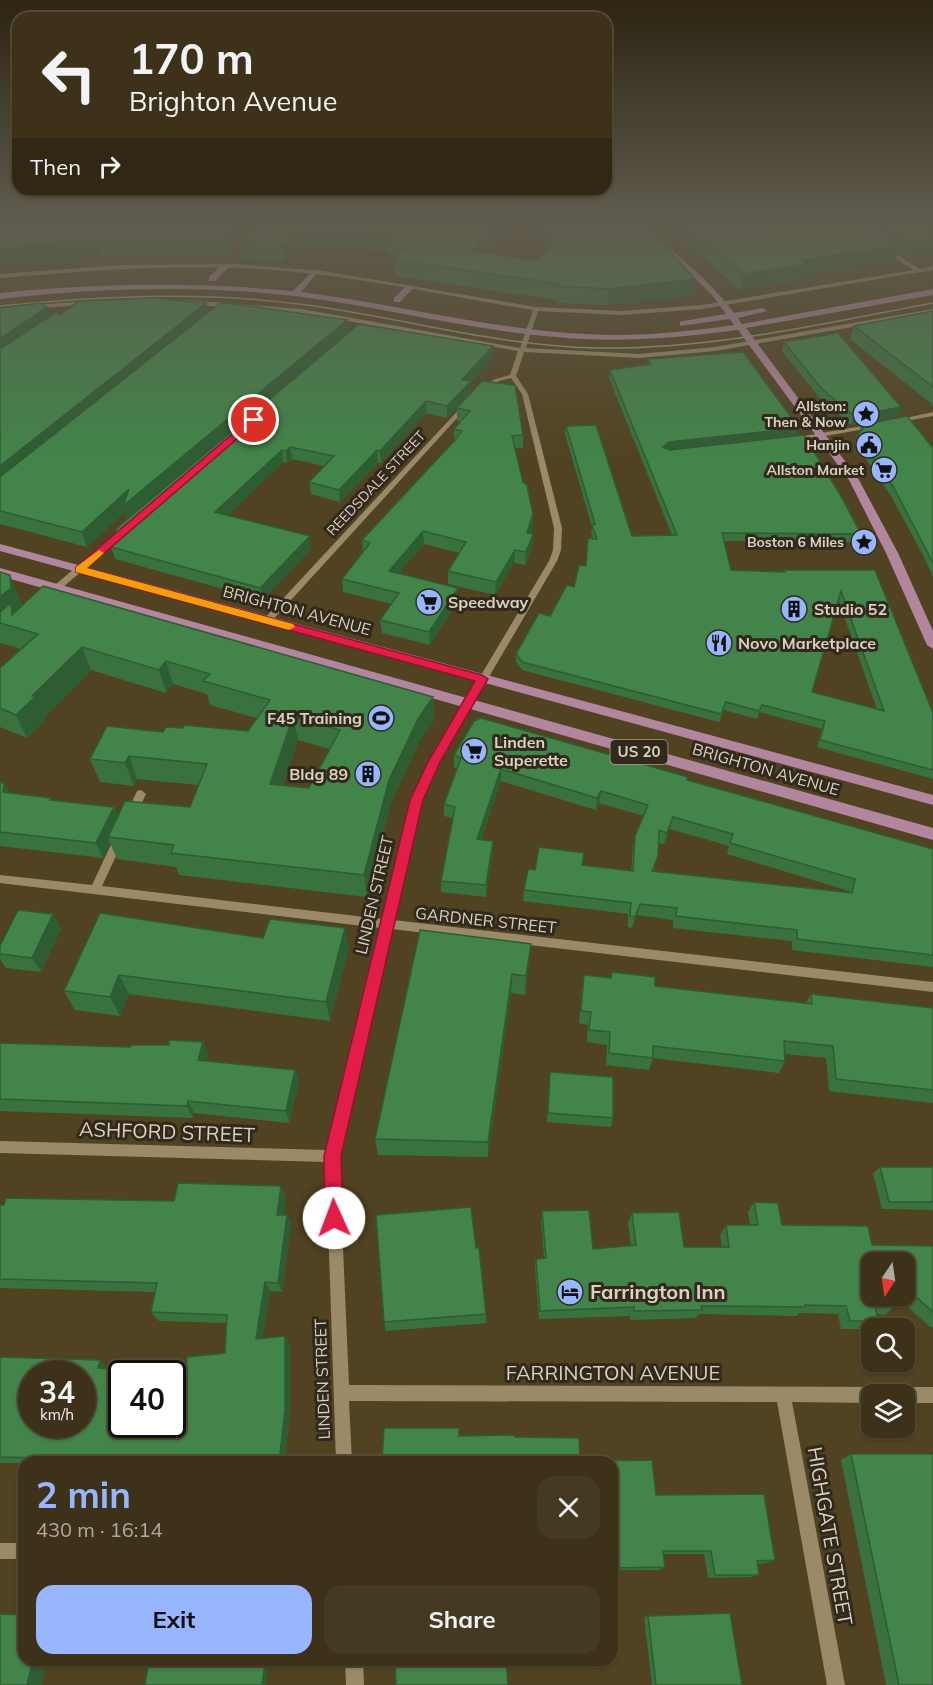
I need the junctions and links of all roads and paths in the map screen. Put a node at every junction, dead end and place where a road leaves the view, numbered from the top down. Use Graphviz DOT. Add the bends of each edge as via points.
graph roads {
  1 [pos="336,301"];
  2 [pos="401,301"];
  3 [pos="485,301"];
  4 [pos="721,301"];
  5 [pos="737,301"];
  6 [pos="884,301"];
  7 [pos="183,302"];
  8 [pos="85,303"];
  9 [pos="94,303"];
  10 [pos="723,303"];
  11 [pos="231,304"];
  12 [pos="28,308"];
  13 [pos="536,309"];
  14 [pos="775,309"];
  15 [pos="464,311"];
  16 [pos="933,311"];
  17 [pos="221,312"];
  18 [pos="70,314"];
  19 [pos="732,316"];
  20 [pos="509,319"];
  21 [pos="369,322"];
  22 [pos="532,322"];
  23 [pos="740,326"];
  24 [pos="359,330"];
  25 [pos="528,332"];
  26 [pos="752,343"];
  27 [pos="522,350"];
  28 [pos="513,376"];
  29 [pos="933,414"];
  30 [pos="821,436"];
  31 [pos="781,441"];
  32 [pos="126,530"];
  33 [pos="0,547"];
  34 [pos="79,570"];
  35 [pos="0,572"];
  36 [pos="57,588"];
  37 [pos="42,601"];
  38 [pos="267,621"];
  39 [pos="933,645"];
  40 [pos="482,679"];
  41 [pos="467,704"];
  42 [pos="141,794"];
  43 [pos="933,800"];
  44 [pos="933,834"];
  45 [pos="0,879"];
  46 [pos="95,890"];
  47 [pos="387,925"];
  48 [pos="933,987"];
  49 [pos="0,1147"];
  50 [pos="332,1156"];
  51 [pos="343,1393"];
  52 [pos="783,1395"];
  53 [pos="861,1395"];
  54 [pos="915,1395"];
  55 [pos="933,1395"];
  56 [pos="344,1456"];
  57 [pos="0,1551"];
  58 [pos="18,1551"];
  59 [pos="354,1666"];
  60 [pos="356,1685"];
  61 [pos="836,1685"];
  1 -- 25 [label="main road"];
  2 -- 15 [label="main road"];
  3 -- 13 [label="street"];
  4 -- 10 [label="main road"];
  5 -- 10 [label="street"];
  6 -- 23 [label="main road"];
  7 -- 11 [label="street"];
  8 -- 9 [label="street"];
  8 -- 12 [label="street"];
  8 -- 18 [label="street"];
  10 -- 13 [label="street" via="655,312"];
  10 -- 19 [label="main road"];
  11 -- 17 [label="street"];
  11 -- 21 [label="street"];
  13 -- 22 [label="street"];
  14 -- 19 [label="main road"];
  16 -- 26 [label="street"];
  19 -- 22 [label="main road" via="635,328"];
  19 -- 23 [label="main road"];
  20 -- 22 [label="main road"];
  21 -- 24 [label="street"];
  21 -- 27 [label="street"];
  22 -- 25 [label="street"];
  23 -- 25 [label="main road" via="633,338"];
  23 -- 26 [label="main road"];
  25 -- 27 [label="street"];
  26 -- 27 [label="street" via="658,355"];
  26 -- 30 [label="main road"];
  27 -- 28 [label="street"];
  28 -- 38 [label="street, REEDSDALE STREET" via="478,391"];
  28 -- 40 [label="street, LINDEN STREET" via="525,394 559,538 553,561"];
  29 -- 30 [label="street"];
  30 -- 31 [label="street"];
  30 -- 39 [label="main road" via="871,510"];
  32 -- 34 [label="street"];
  33 -- 34 [label="main road, BRIGHTON AVENUE / US 20"];
  34 -- 36 [label="street"];
  34 -- 38 [label="main road, BRIGHTON AVENUE / US 20"];
  35 -- 36 [label="main road, BRIGHTON AVENUE / US 20"];
  36 -- 37 [label="street"];
  36 -- 41 [label="main road, BRIGHTON AVENUE / US 20"];
  38 -- 40 [label="main road, BRIGHTON AVENUE / US 20"];
  40 -- 41 [label="street, LINDEN STREET"];
  40 -- 43 [label="main road, BRIGHTON AVENUE / US 20"];
  41 -- 44 [label="main road, BRIGHTON AVENUE / US 20"];
  41 -- 47 [label="street, LINDEN STREET" via="416,800"];
  42 -- 46 [label="street"];
  45 -- 46 [label="street, GARDNER STREET"];
  46 -- 47 [label="street, GARDNER STREET"];
  47 -- 48 [label="street, GARDNER STREET"];
  47 -- 50 [label="street, LINDEN STREET"];
  49 -- 50 [label="street, ASHFORD STREET"];
  50 -- 51 [label="street, LINDEN STREET"];
  51 -- 52 [label="street, FARRINGTON AVENUE"];
  51 -- 56 [label="street, LINDEN STREET"];
  52 -- 53 [label="street, FARRINGTON AVENUE"];
  52 -- 61 [label="street, HIGHGATE STREET"];
  54 -- 55 [label="street"];
  57 -- 58 [label="street"];
  59 -- 60 [label="street"];
}
